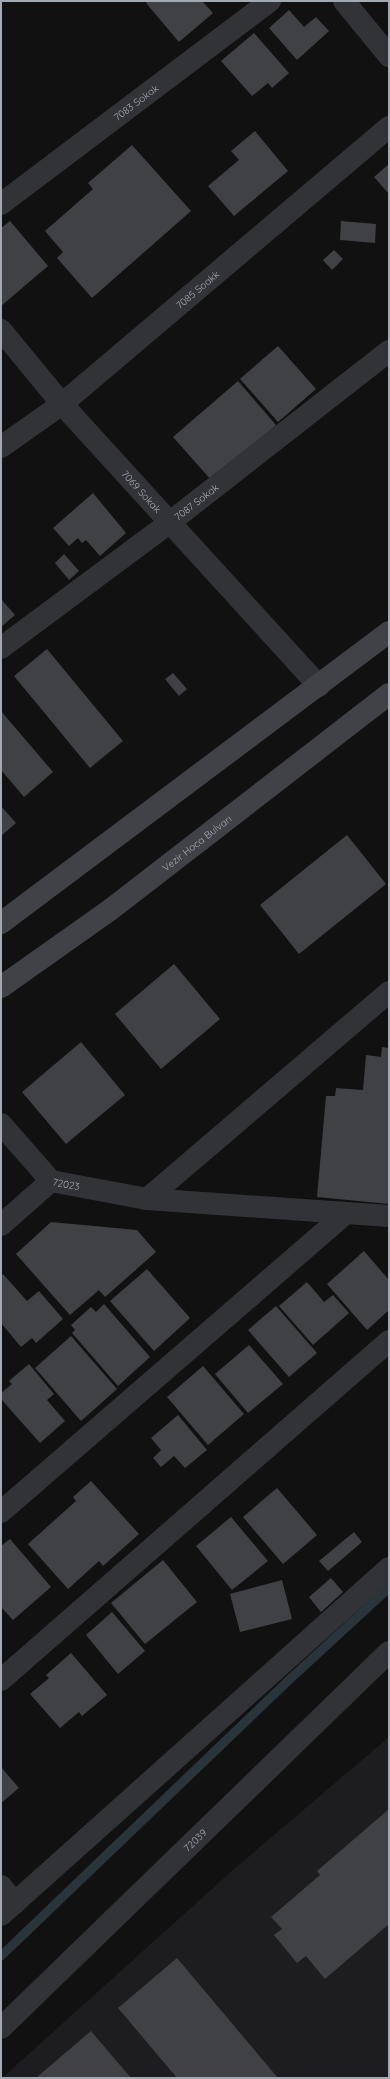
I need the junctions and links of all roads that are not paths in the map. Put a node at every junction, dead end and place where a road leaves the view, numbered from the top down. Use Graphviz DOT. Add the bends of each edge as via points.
graph roads {
  1 [pos="270,1"];
  2 [pos="344,1"];
  3 [pos="389,56"];
  4 [pos="389,127"];
  5 [pos="1,204"];
  6 [pos="1,330"];
  7 [pos="389,351"];
  8 [pos="62,404"];
  9 [pos="1,447"];
  10 [pos="169,523"];
  11 [pos="389,632"];
  12 [pos="1,648"];
  13 [pos="319,686"];
  14 [pos="389,694"];
  15 [pos="1,923"];
  16 [pos="1,987"];
  17 [pos="389,992"];
  18 [pos="1,1124"];
  19 [pos="51,1181"];
  20 [pos="147,1199"];
  21 [pos="345,1214"];
  22 [pos="389,1216"];
  23 [pos="1,1226"];
  24 [pos="389,1340"];
  25 [pos="1,1512"];
  26 [pos="389,1568"];
  27 [pos="389,1652"];
  28 [pos="1,1680"];
  29 [pos="1,1886"];
  30 [pos="8,1909"];
  31 [pos="1,2028"];
  1 -- 5 [label="street, 7083 Sokak"];
  2 -- 3 [label="street"];
  4 -- 8 [label="street, 7085 Soakk"];
  6 -- 8 [label="street, 7069 Sokak"];
  7 -- 10 [label="street, 7087 Sokak"];
  8 -- 9 [label="street, 7085 Soakk"];
  8 -- 10 [label="street, 7069 Sokak"];
  10 -- 12 [label="street, 7087 Sokak"];
  10 -- 13 [label="street, 7069 Sokak"];
  11 -- 13 [label="main road"];
  13 -- 15 [label="main road"];
  14 -- 16 [label="main road, Vezir Hoca Bulvarı" via="110,910"];
  17 -- 20 [label="street"];
  18 -- 19 [label="street"];
  19 -- 20 [label="street, 72023"];
  19 -- 23 [label="street, 72023"];
  20 -- 21 [label="street, 72023"];
  21 -- 22 [label="street, 72023"];
  21 -- 25 [label="street"];
  24 -- 28 [label="street"];
  26 -- 30 [label="street"];
  27 -- 31 [label="street, 72039"];
  29 -- 30 [label="street"];
}
